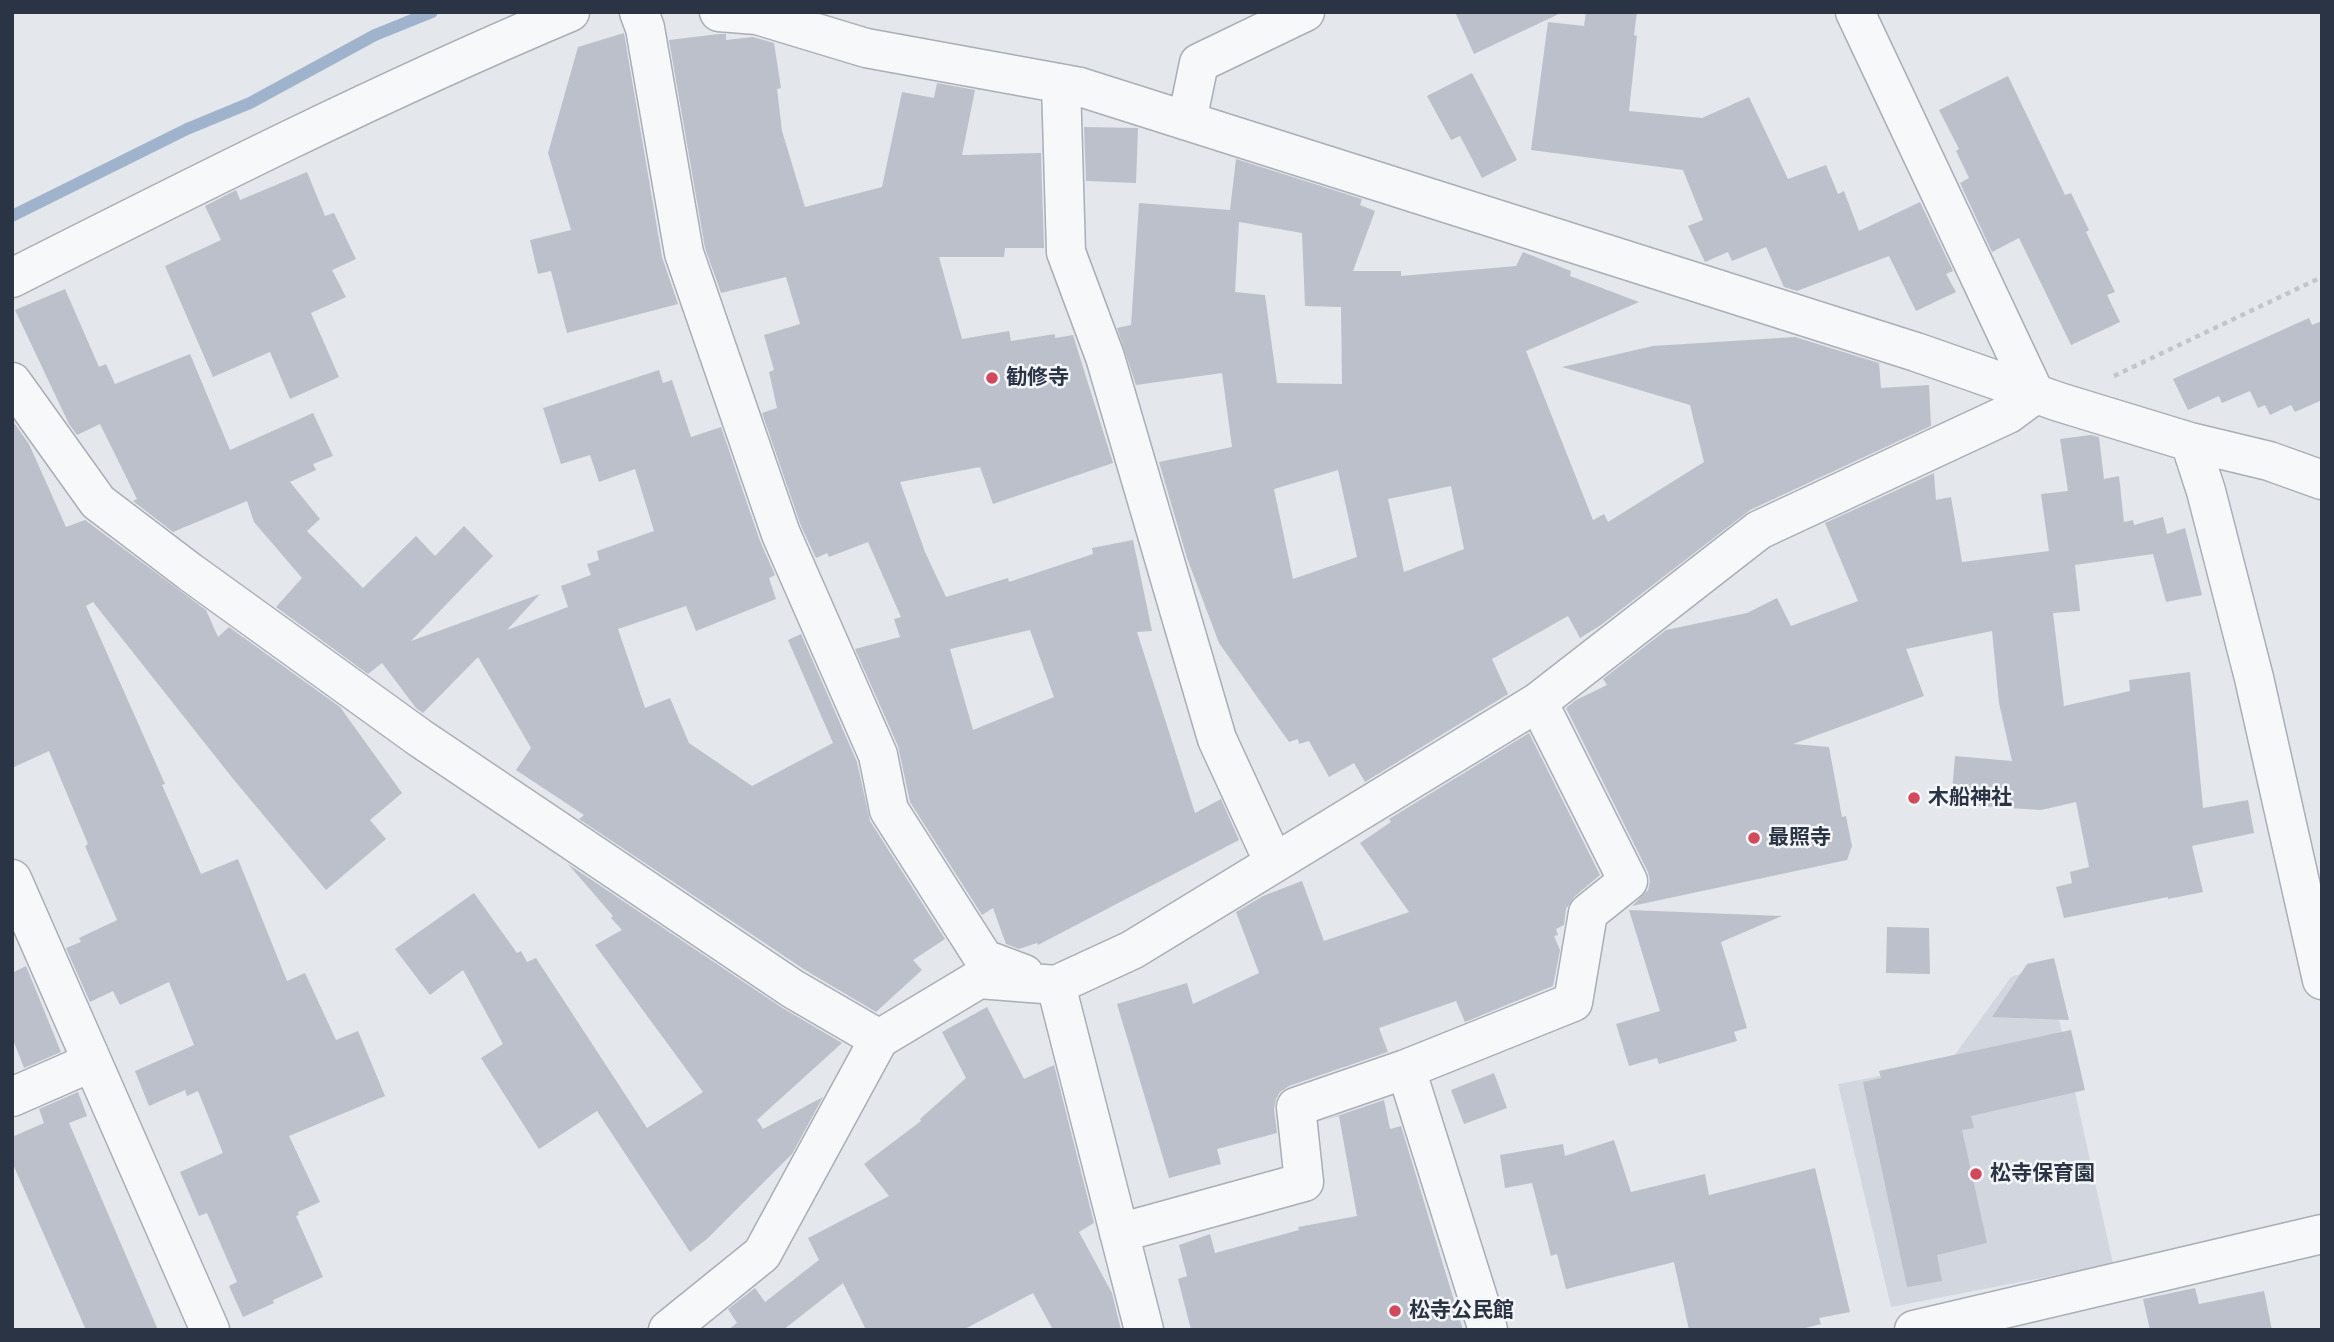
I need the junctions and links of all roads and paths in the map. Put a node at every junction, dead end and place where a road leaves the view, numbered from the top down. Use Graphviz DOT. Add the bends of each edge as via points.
graph roads {
  1 [pos="570,12"];
  2 [pos="639,12"];
  3 [pos="719,12"];
  4 [pos="1305,12"];
  5 [pos="1855,12"];
  6 [pos="1061,84"];
  7 [pos="1187,121"];
  8 [pos="2322,277"];
  9 [pos="12,278"];
  10 [pos="12,382"];
  11 [pos="2047,398"];
  12 [pos="2190,442"];
  13 [pos="2322,480"];
  14 [pos="1538,702"];
  15 [pos="1274,863"];
  16 [pos="12,879"];
  17 [pos="2322,979"];
  18 [pos="1056,985"];
  19 [pos="879,1039"];
  20 [pos="92,1062"];
  21 [pos="1406,1069"];
  22 [pos="12,1097"];
  23 [pos="1119,1233"];
  24 [pos="2322,1234"];
  25 [pos="210,1330"];
  26 [pos="668,1330"];
  27 [pos="1144,1330"];
  28 [pos="1488,1330"];
  29 [pos="1914,1330"];
  1 -- 9 [label="street" via="218,174"];
  2 -- 18 [label="street" via="684,253 781,534 878,755 889,810 984,959"];
  3 -- 6 [label="street" via="758,15 866,48"];
  4 -- 7 [label="street" via="1199,63"];
  5 -- 11 [label="street"];
  6 -- 7 [label="street"];
  6 -- 15 [label="street" via="1066,252 1105,357 1217,739"];
  7 -- 11 [label="street" via="1916,352"];
  8 -- 11 [label="path"];
  10 -- 19 [label="street" via="99,502 190,572 420,738 793,989"];
  11 -- 12 [label="street"];
  11 -- 14 [label="street" via="1759,530"];
  12 -- 13 [label="street" via="2269,461"];
  12 -- 17 [label="street" via="2254,678"];
  14 -- 15 [label="street"];
  14 -- 21 [label="street" via="1628,881 1588,913 1573,1002"];
  15 -- 18 [label="street" via="1132,950"];
  16 -- 20 [label="street"];
  18 -- 19 [label="street" via="978,979"];
  18 -- 23 [label="street"];
  19 -- 26 [label="street" via="762,1254"];
  20 -- 22 [label="street"];
  20 -- 25 [label="street"];
  21 -- 23 [label="street" via="1296,1107 1304,1182"];
  21 -- 28 [label="street"];
  23 -- 27 [label="street"];
  24 -- 29 [label="street"];
}
